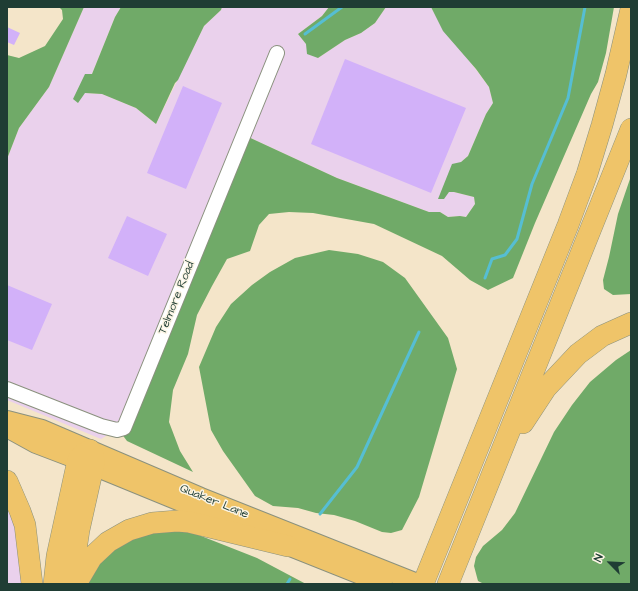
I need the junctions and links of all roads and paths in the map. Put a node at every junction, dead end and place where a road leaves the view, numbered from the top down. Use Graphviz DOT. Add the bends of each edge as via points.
graph roads {
  1 [pos="631,9"];
  2 [pos="277,52"];
  3 [pos="631,129"];
  4 [pos="631,323"];
  5 [pos="7,389"];
  6 [pos="7,420"];
  7 [pos="7,428"];
  8 [pos="87,459"];
  9 [pos="7,481"];
  10 [pos="288,546"];
  11 [pos="451,575"];
  12 [pos="32,584"];
  13 [pos="54,584"];
  14 [pos="70,584"];
  15 [pos="76,584"];
  16 [pos="383,584"];
  17 [pos="420,584"];
  18 [pos="423,584"];
  1 -- 18 [label="highway" via="602,125 579,196"];
  2 -- 5 [label="street, Telmore Road" via="124,428 117,430 101,426"];
  3 -- 11 [label="highway"];
  4 -- 11 [label="highway" via="615,329 578,354 537,400 522,425"];
  6 -- 8 [label="main road, Quaker Lane" via="42,429"];
  7 -- 8 [label="main road, Quaker Lane" via="36,444"];
  8 -- 10 [label="main road, Quaker Lane"];
  8 -- 13 [label="highway" via="57,556"];
  8 -- 14 [label="highway"];
  8 -- 17 [label="main road, Quaker Lane" via="201,497"];
  9 -- 12 [label="highway" via="25,525"];
  10 -- 15 [label="highway" via="189,522 152,523 129,530 108,542 92,557"];
  10 -- 16 [label="main road, Quaker Lane"];
}
